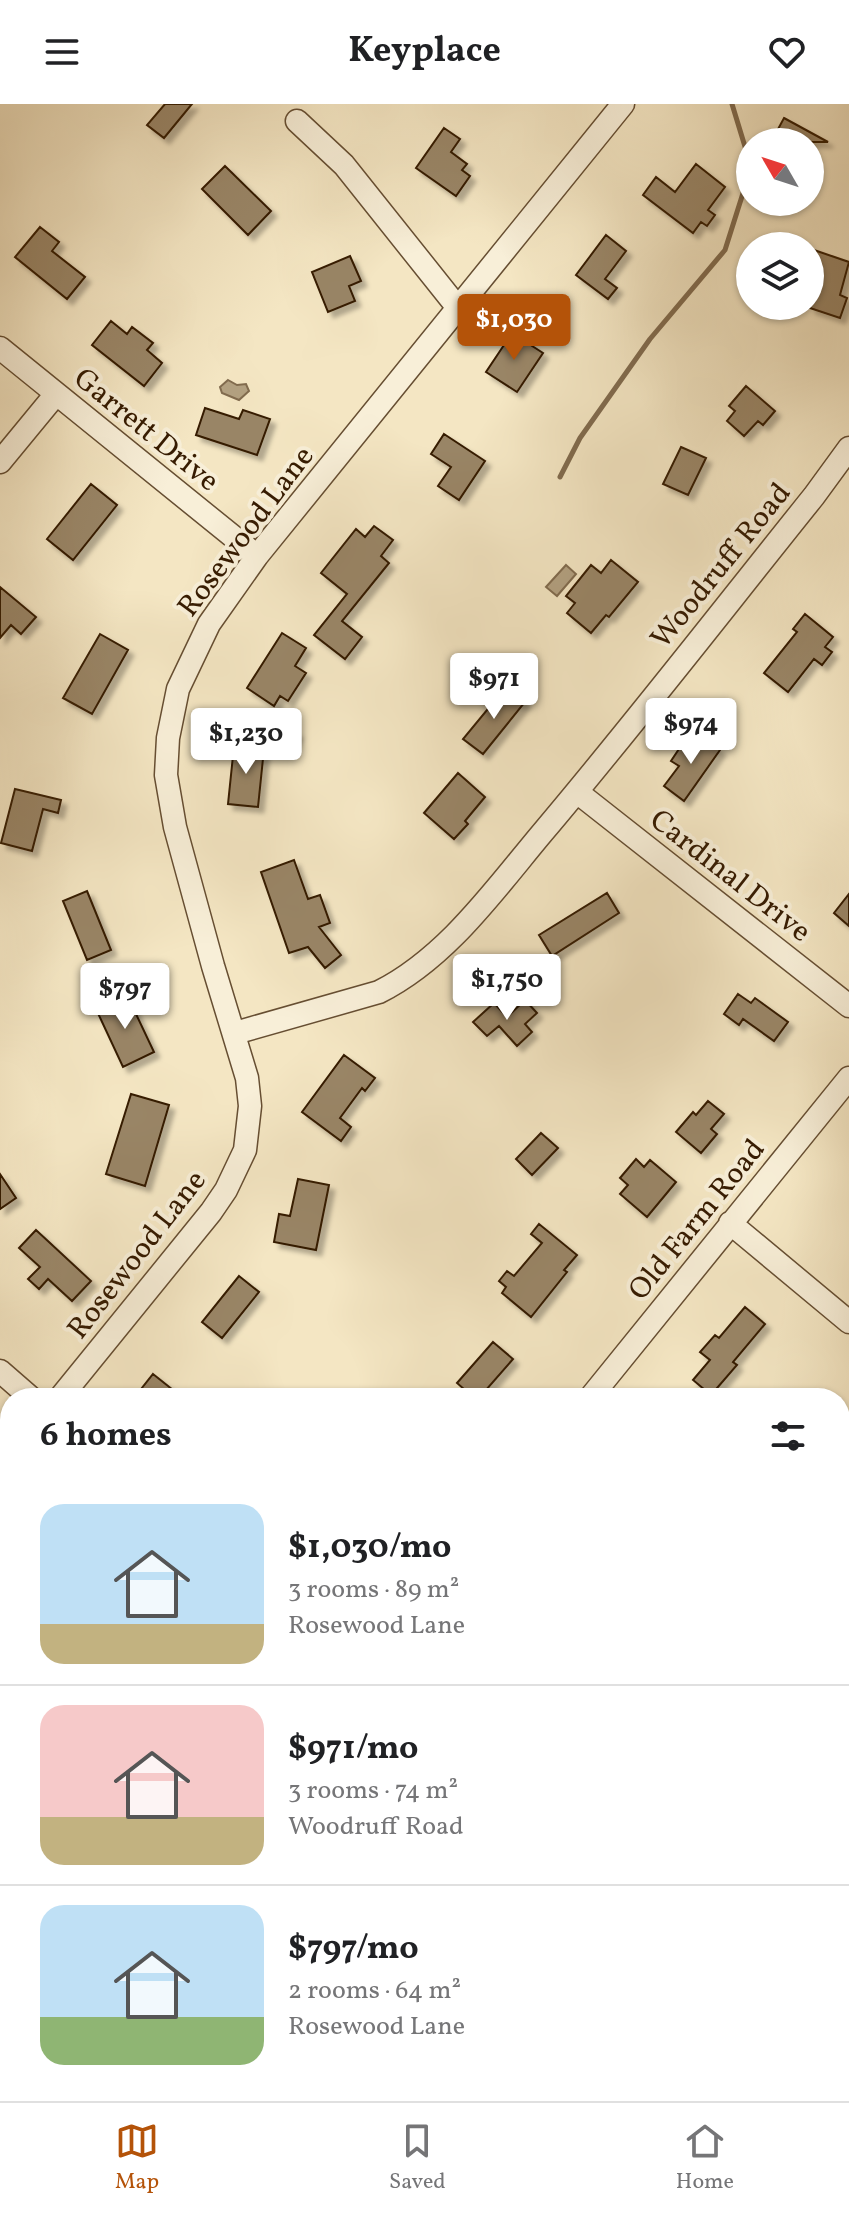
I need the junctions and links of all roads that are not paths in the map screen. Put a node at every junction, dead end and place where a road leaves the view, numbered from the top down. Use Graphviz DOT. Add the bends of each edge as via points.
graph roads {
  1 [pos="623,104"];
  2 [pos="297,121"];
  3 [pos="458,308"];
  4 [pos="0,348"];
  5 [pos="56,394"];
  6 [pos="849,448"];
  7 [pos="0,462"];
  8 [pos="257,556"];
  9 [pos="577,792"];
  10 [pos="849,1006"];
  11 [pos="235,1033"];
  12 [pos="849,1078"];
  13 [pos="730,1223"];
  14 [pos="849,1322"];
  15 [pos="0,1371"];
  16 [pos="20,1388"];
  17 [pos="68,1388"];
  18 [pos="598,1388"];
  1 -- 3 [label="street, Rosewood Lane"];
  2 -- 3 [label="street" via="344,165"];
  3 -- 8 [label="street, Rosewood Lane"];
  4 -- 5 [label="street, Garrett Drive"];
  5 -- 7 [label="street"];
  5 -- 8 [label="street, Garrett Drive"];
  6 -- 9 [label="street, Woodruff Road"];
  8 -- 11 [label="street, Rosewood Lane" via="209,624 182,679 168,738 166,775 175,827"];
  9 -- 10 [label="street, Cardinal Drive"];
  9 -- 11 [label="street, Woodruff Road" via="472,916 399,982 341,1005"];
  11 -- 17 [label="street, Rosewood Lane" via="250,1106 237,1169 211,1212"];
  12 -- 13 [label="street, Old Farm Road"];
  13 -- 14 [label="street"];
  13 -- 18 [label="street, Old Farm Road"];
  15 -- 16 [label="street"];
}
